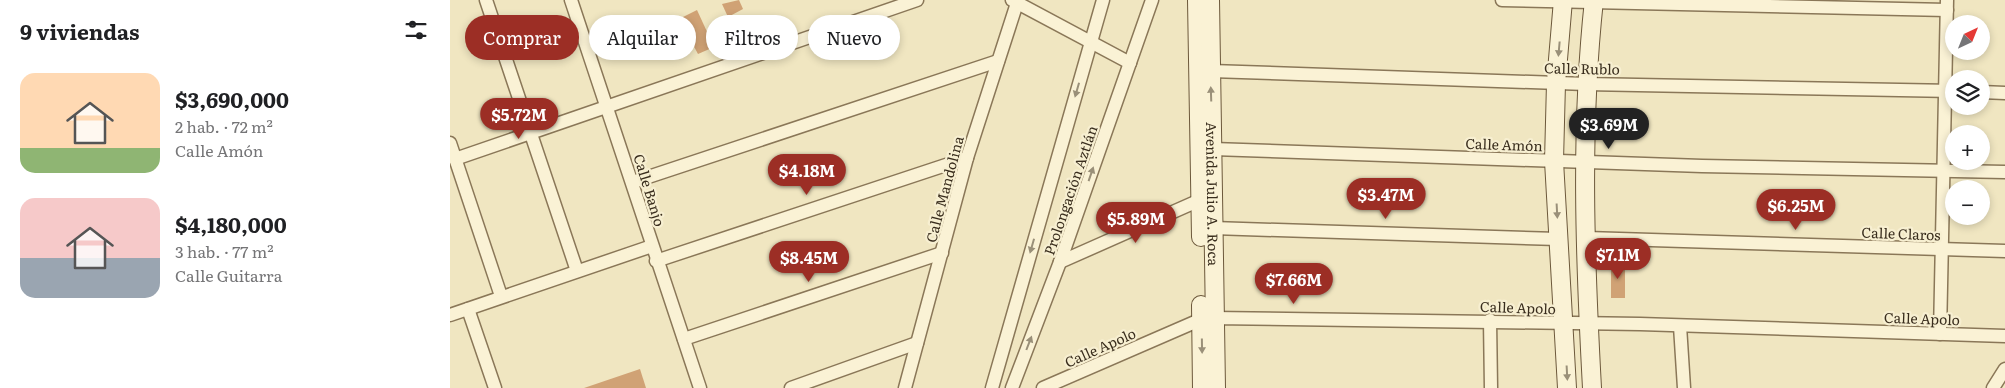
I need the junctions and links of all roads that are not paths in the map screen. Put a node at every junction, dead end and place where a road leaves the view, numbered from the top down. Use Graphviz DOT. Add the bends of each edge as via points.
graph roads {
  1 [pos="486,0"];
  2 [pos="571,0"];
  3 [pos="917,0"];
  4 [pos="1103,0"];
  5 [pos="1152,0"];
  6 [pos="1197,0"];
  7 [pos="1210,0"];
  8 [pos="1502,0"];
  9 [pos="1015,1"];
  10 [pos="1562,1"];
  11 [pos="1593,1"];
  12 [pos="1683,2"];
  13 [pos="1763,3"];
  14 [pos="1865,4"];
  15 [pos="1947,5"];
  16 [pos="1091,43"];
  17 [pos="998,61"];
  18 [pos="1130,63"];
  19 [pos="1949,70"];
  20 [pos="1210,71"];
  21 [pos="1556,83"];
  22 [pos="1586,84"];
  23 [pos="1945,91"];
  24 [pos="1990,92"];
  25 [pos="2005,93"];
  26 [pos="607,108"];
  27 [pos="1947,115"];
  28 [pos="531,133"];
  29 [pos="450,143"];
  30 [pos="1213,149"];
  31 [pos="966,158"];
  32 [pos="455,159"];
  33 [pos="1554,161"];
  34 [pos="1584,162"];
  35 [pos="1943,170"];
  36 [pos="2005,172"];
  37 [pos="633,182"];
  38 [pos="1200,200"];
  39 [pos="1212,228"];
  40 [pos="1587,238"];
  41 [pos="1558,239"];
  42 [pos="652,246"];
  43 [pos="1941,249"];
  44 [pos="2005,250"];
  45 [pos="942,253"];
  46 [pos="656,261"];
  47 [pos="1060,262"];
  48 [pos="577,271"];
  49 [pos="501,296"];
  50 [pos="468,309"];
  51 [pos="450,315"];
  52 [pos="1208,318"];
  53 [pos="1490,320"];
  54 [pos="1588,322"];
  55 [pos="1564,323"];
  56 [pos="1680,326"];
  57 [pos="1940,334"];
  58 [pos="2005,336"];
  59 [pos="684,339"];
  60 [pos="917,344"];
  61 [pos="2005,369"];
  62 [pos="495,388"];
  63 [pos="700,388"];
  64 [pos="791,388"];
  65 [pos="906,388"];
  66 [pos="992,388"];
  67 [pos="1012,388"];
  68 [pos="1044,388"];
  69 [pos="1202,388"];
  70 [pos="1216,388"];
  71 [pos="1491,388"];
  72 [pos="1568,388"];
  73 [pos="1592,388"];
  74 [pos="1684,388"];
  75 [pos="1993,388"];
  1 -- 28 [label="street"];
  2 -- 26 [label="street, Calle Banjo"];
  3 -- 26 [label="street"];
  4 -- 16 [label="street, Prolongación Aztlán"];
  5 -- 18 [label="street, Prolongación Aztlán"];
  6 -- 38 [label="street, Avenida Julio A. Roca"];
  7 -- 20 [label="street, Avenida Julio A. Roca"];
  8 -- 10 [label="street"];
  9 -- 16 [label="street"];
  9 -- 17 [label="street, Calle Mandolina"];
  10 -- 11 [label="street"];
  10 -- 21 [label="street, one-way"];
  11 -- 12 [label="street"];
  11 -- 22 [label="street"];
  12 -- 13 [label="street"];
  13 -- 14 [label="street"];
  14 -- 15 [label="street"];
  15 -- 19 [label="street"];
  16 -- 18 [label="street"];
  16 -- 66 [label="street, Prolongación Aztlán, one-way"];
  17 -- 31 [label="street, Calle Mandolina"];
  17 -- 37 [label="street"];
  47 -- 18 [label="street, Prolongación Aztlán, one-way"];
  20 -- 21 [label="street, Calle Rublo"];
  30 -- 20 [label="street, Avenida Julio A. Roca, one-way"];
  21 -- 22 [label="street, Calle Rublo"];
  21 -- 33 [label="street"];
  22 -- 23 [label="street, Calle Rublo"];
  22 -- 34 [label="street"];
  24 -- 25 [label="street"];
  26 -- 28 [label="street"];
  26 -- 37 [label="street, Calle Banjo"];
  27 -- 35 [label="street"];
  28 -- 32 [label="street"];
  28 -- 48 [label="street"];
  29 -- 32 [label="street"];
  30 -- 33 [label="street, Calle Amón"];
  30 -- 39 [label="street, Avenida Julio A. Roca"];
  31 -- 45 [label="street, Calle Mandolina"];
  31 -- 46 [label="street"];
  32 -- 49 [label="street"];
  33 -- 34 [label="street, Calle Amón"];
  33 -- 41 [label="street, one-way"];
  34 -- 35 [label="street, Calle Amón"];
  34 -- 40 [label="street"];
  35 -- 36 [label="street, Calle Amón"];
  35 -- 43 [label="street"];
  37 -- 42 [label="street, Calle Banjo"];
  38 -- 47 [label="street"];
  38 -- 52 [label="street, Avenida Julio A. Roca"];
  39 -- 41 [label="street"];
  39 -- 52 [label="street, Avenida Julio A. Roca"];
  40 -- 43 [label="street, Calle Claros"];
  40 -- 54 [label="street"];
  41 -- 55 [label="street"];
  42 -- 46 [label="street, Calle Banjo"];
  42 -- 48 [label="street"];
  43 -- 44 [label="street, Calle Claros"];
  43 -- 57 [label="street"];
  45 -- 59 [label="street"];
  45 -- 60 [label="street, Calle Mandolina"];
  46 -- 59 [label="street, Calle Banjo"];
  67 -- 47 [label="street, Prolongación Aztlán, one-way"];
  48 -- 49 [label="street"];
  49 -- 50 [label="street"];
  50 -- 51 [label="street"];
  50 -- 62 [label="street"];
  52 -- 53 [label="street, Calle Apolo"];
  52 -- 68 [label="street, Calle Apolo"];
  52 -- 69 [label="street, Avenida Julio A. Roca, one-way"];
  52 -- 70 [label="street, Avenida Julio A. Roca"];
  53 -- 55 [label="street, Calle Apolo"];
  53 -- 71 [label="street"];
  54 -- 55 [label="street, Calle Apolo"];
  54 -- 56 [label="street, Calle Apolo"];
  54 -- 73 [label="street"];
  55 -- 72 [label="street, one-way"];
  56 -- 57 [label="street, Calle Apolo"];
  56 -- 74 [label="street"];
  57 -- 58 [label="street, Calle Apolo"];
  59 -- 63 [label="street, Calle Banjo"];
  60 -- 64 [label="street"];
  60 -- 65 [label="street, Calle Mandolina"];
  61 -- 75 [label="street"];
}
